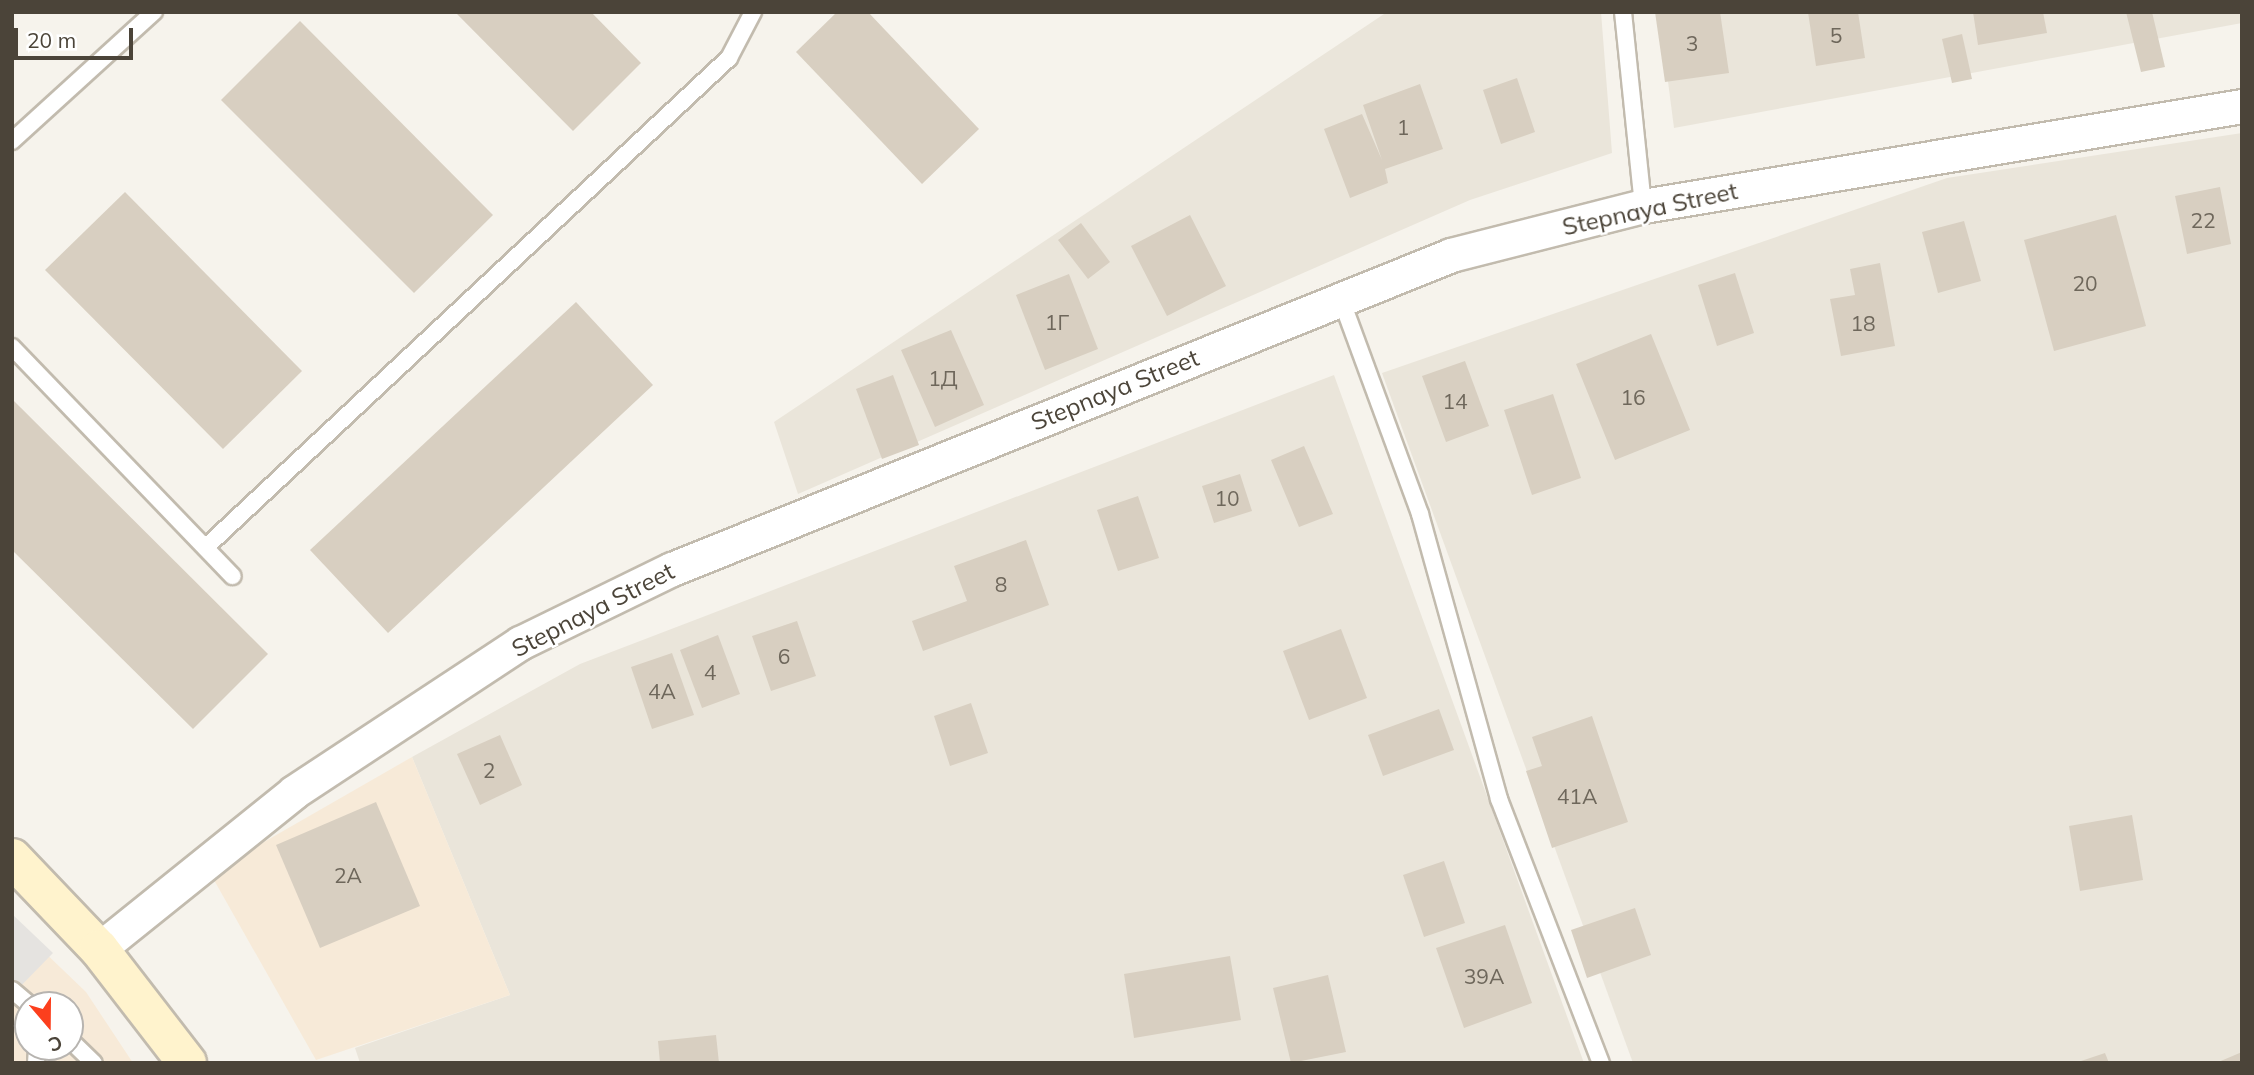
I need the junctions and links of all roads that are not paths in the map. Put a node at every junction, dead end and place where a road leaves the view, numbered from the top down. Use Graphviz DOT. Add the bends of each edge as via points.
graph roads {
  1 [pos="153,12"];
  2 [pos="753,12"];
  3 [pos="1623,12"];
  4 [pos="2242,106"];
  5 [pos="12,141"];
  6 [pos="1643,206"];
  7 [pos="1341,299"];
  8 [pos="12,347"];
  9 [pos="205,547"];
  10 [pos="232,576"];
  11 [pos="12,858"];
  12 [pos="99,949"];
  13 [pos="187,1063"];
  14 [pos="1601,1063"];
  1 -- 5 [label="lane"];
  2 -- 9 [label="lane" via="729,58"];
  3 -- 6 [label="lane"];
  4 -- 6 [label="street, Stepnaya Street"];
  6 -- 7 [label="street, Stepnaya Street" via="1451,255"];
  7 -- 12 [label="street, Stepnaya Street" via="672,569 520,643 294,792"];
  7 -- 14 [label="lane" via="1420,514 1499,799"];
  8 -- 9 [label="lane"];
  9 -- 10 [label="lane"];
  11 -- 12 [label="main road"];
  12 -- 13 [label="main road"];
}
